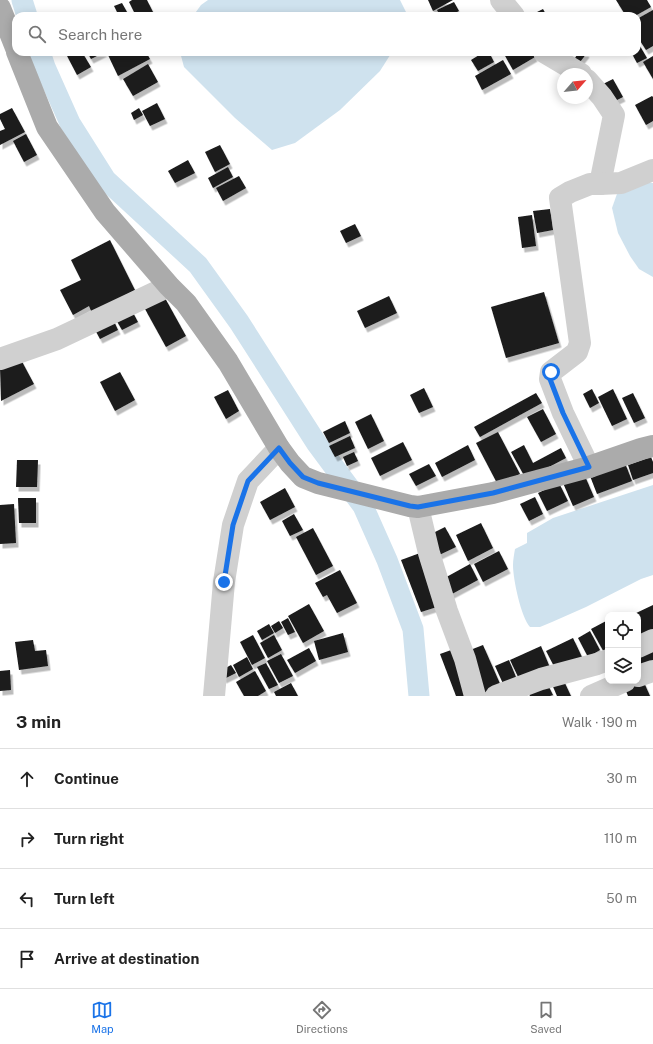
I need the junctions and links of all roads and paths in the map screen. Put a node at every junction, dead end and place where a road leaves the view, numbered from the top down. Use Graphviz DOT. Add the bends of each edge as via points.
graph roads {
  1 [pos="501,0"];
  2 [pos="0,8"];
  3 [pos="511,12"];
  4 [pos="12,38"];
  5 [pos="20,56"];
  6 [pos="551,56"];
  7 [pos="571,68"];
  8 [pos="593,87"];
  9 [pos="653,170"];
  10 [pos="600,184"];
  11 [pos="169,286"];
  12 [pos="0,359"];
  13 [pos="653,446"];
  14 [pos="279,448"];
  15 [pos="589,467"];
  16 [pos="414,506"];
  17 [pos="653,640"];
  18 [pos="641,646"];
  19 [pos="605,661"];
  20 [pos="653,671"];
  21 [pos="641,675"];
  22 [pos="618,684"];
  23 [pos="214,696"];
  24 [pos="475,696"];
  25 [pos="496,696"];
  26 [pos="591,696"];
  1 -- 3 [label="street"];
  2 -- 4 [label="main road"];
  5 -- 11 [label="main road" via="47,127 105,212"];
  6 -- 7 [label="street"];
  8 -- 10 [label="street" via="614,115"];
  9 -- 10 [label="street" via="621,182"];
  10 -- 15 [label="street" via="590,184 560,198 580,343 577,352 551,372 550,379"];
  11 -- 12 [label="street" via="57,339"];
  11 -- 14 [label="main road" via="186,303 228,362"];
  13 -- 15 [label="main road"];
  14 -- 16 [label="main road" via="303,477 318,483"];
  14 -- 23 [label="street" via="248,481 233,525 224,582"];
  15 -- 16 [label="main road" via="493,493"];
  16 -- 24 [label="street"];
  17 -- 18 [label="street"];
  19 -- 25 [label="street" via="541,679"];
  20 -- 21 [label="street"];
  22 -- 26 [label="street"];
}
